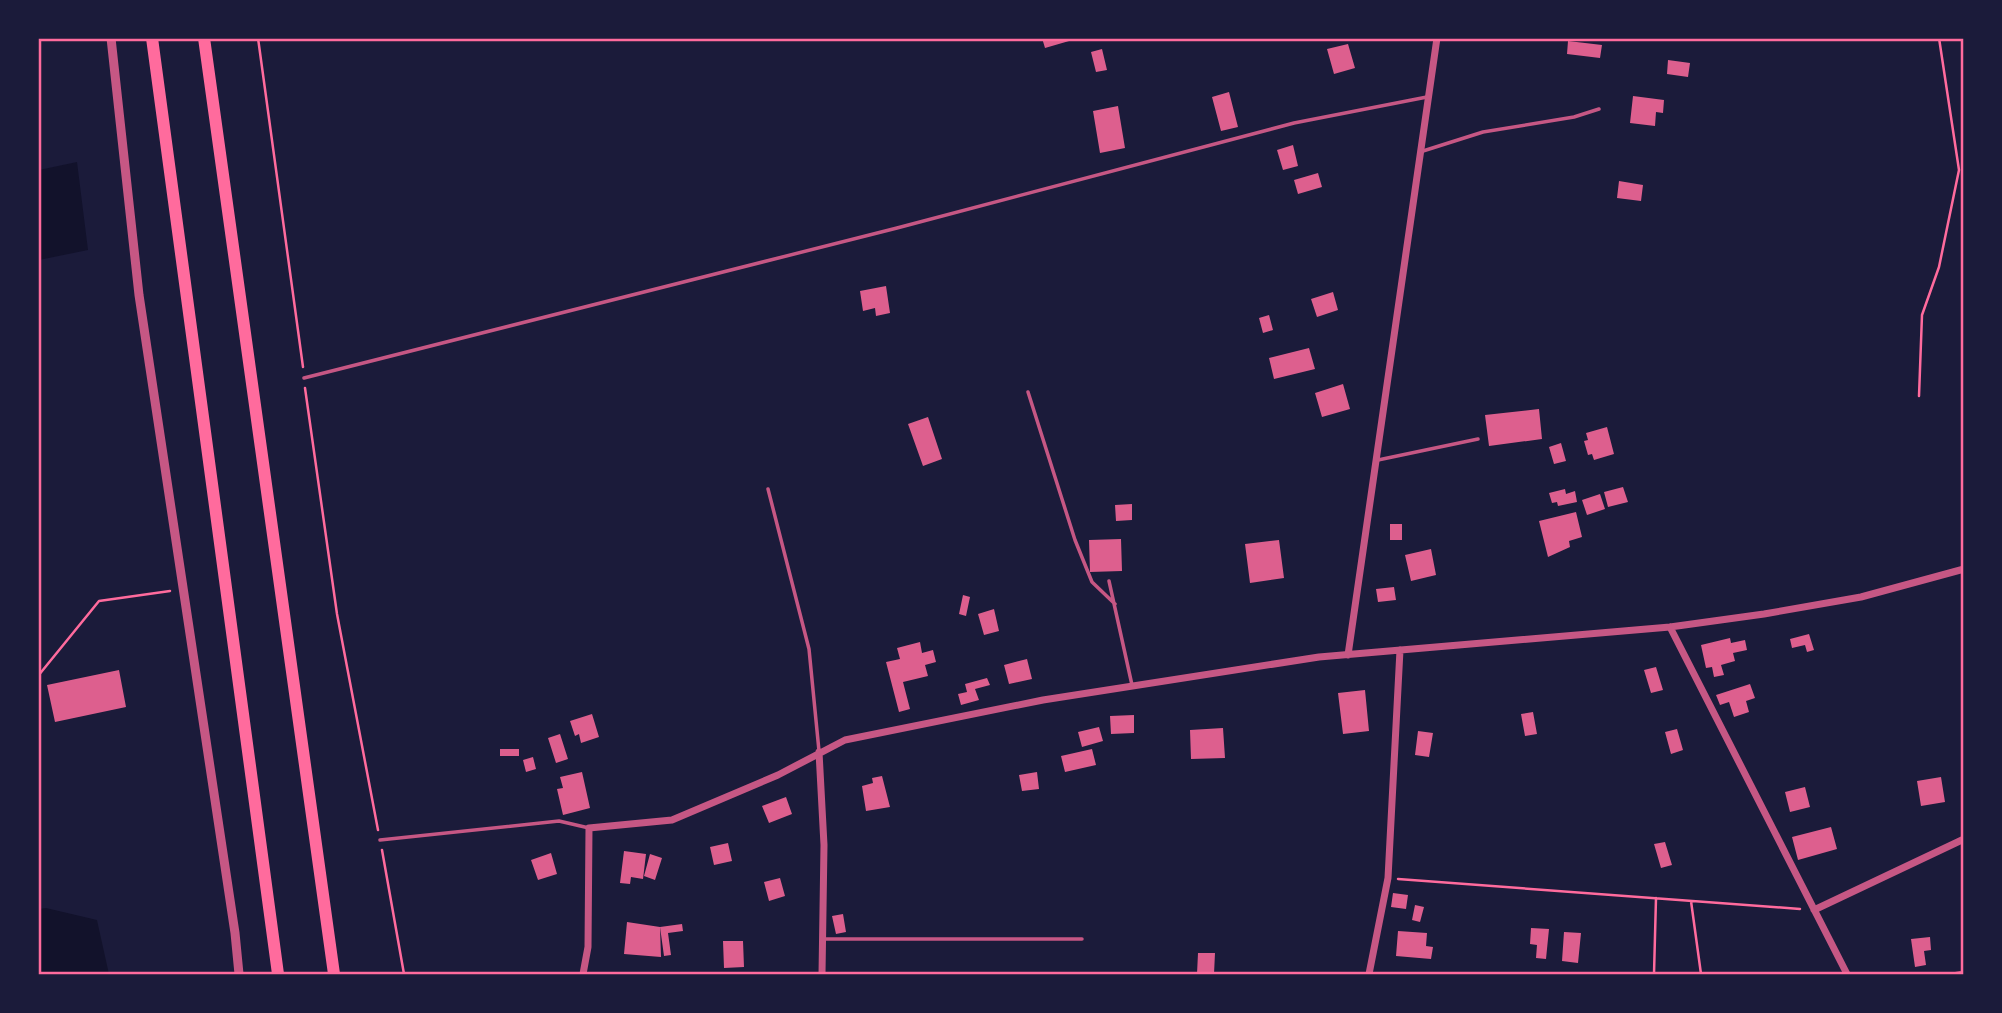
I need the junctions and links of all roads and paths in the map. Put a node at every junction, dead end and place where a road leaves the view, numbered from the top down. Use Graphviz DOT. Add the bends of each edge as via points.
graph roads {
  1 [pos="111,38"];
  2 [pos="152,38"];
  3 [pos="204,38"];
  4 [pos="258,38"];
  5 [pos="1437,38"];
  6 [pos="1939,38"];
  7 [pos="1429,96"];
  8 [pos="1599,109"];
  9 [pos="1421,152"];
  10 [pos="304,378"];
  11 [pos="1028,392"];
  12 [pos="1919,396"];
  13 [pos="1478,439"];
  14 [pos="1376,460"];
  15 [pos="768,489"];
  16 [pos="1964,569"];
  17 [pos="1109,581"];
  18 [pos="183,589"];
  19 [pos="1115,604"];
  20 [pos="1670,627"];
  21 [pos="1400,650"];
  22 [pos="1348,655"];
  23 [pos="38,676"];
  24 [pos="1133,687"];
  25 [pos="819,752"];
  26 [pos="589,828"];
  27 [pos="1964,839"];
  28 [pos="380,840"];
  29 [pos="1388,878"];
  30 [pos="1656,898"];
  31 [pos="1691,901"];
  32 [pos="1814,910"];
  33 [pos="823,939"];
  34 [pos="1083,939"];
  35 [pos="1964,972"];
  36 [pos="239,975"];
  37 [pos="278,975"];
  38 [pos="334,975"];
  39 [pos="404,975"];
  40 [pos="583,975"];
  41 [pos="822,975"];
  42 [pos="1369,975"];
  43 [pos="1654,975"];
  44 [pos="1701,975"];
  45 [pos="1847,975"];
  46 [pos="1954,975"];
  1 -- 18 [label="street" via="139,295"];
  2 -- 37 [label="highway"];
  3 -- 38 [label="highway"];
  4 -- 10 [label="path"];
  5 -- 7 [label="street"];
  6 -- 12 [label="path" via="1959,170 1939,267 1922,315"];
  7 -- 9 [label="street"];
  7 -- 10 [label="lane" via="1294,123"];
  8 -- 9 [label="lane" via="1483,132"];
  9 -- 14 [label="street"];
  10 -- 28 [label="path" via="337,614"];
  11 -- 19 [label="lane" via="1092,582"];
  13 -- 14 [label="lane"];
  14 -- 22 [label="street"];
  15 -- 25 [label="lane" via="808,649"];
  16 -- 20 [label="street" via="1861,597"];
  17 -- 19 [label="lane"];
  18 -- 23 [label="path" via="99,601"];
  18 -- 36 [label="street"];
  19 -- 24 [label="lane"];
  20 -- 21 [label="street"];
  20 -- 32 [label="street"];
  21 -- 22 [label="street"];
  21 -- 29 [label="street"];
  22 -- 24 [label="street"];
  24 -- 25 [label="street" via="1043,700 845,740"];
  25 -- 26 [label="street" via="778,775 672,820"];
  25 -- 33 [label="street"];
  26 -- 28 [label="lane" via="559,821"];
  26 -- 40 [label="street" via="588,947"];
  27 -- 32 [label="street"];
  28 -- 39 [label="path"];
  29 -- 30 [label="path"];
  29 -- 42 [label="street"];
  30 -- 31 [label="path"];
  30 -- 43 [label="path"];
  31 -- 32 [label="path"];
  31 -- 44 [label="path"];
  32 -- 45 [label="street"];
  33 -- 34 [label="lane"];
  33 -- 41 [label="street"];
  35 -- 46 [label="lane"];
}
